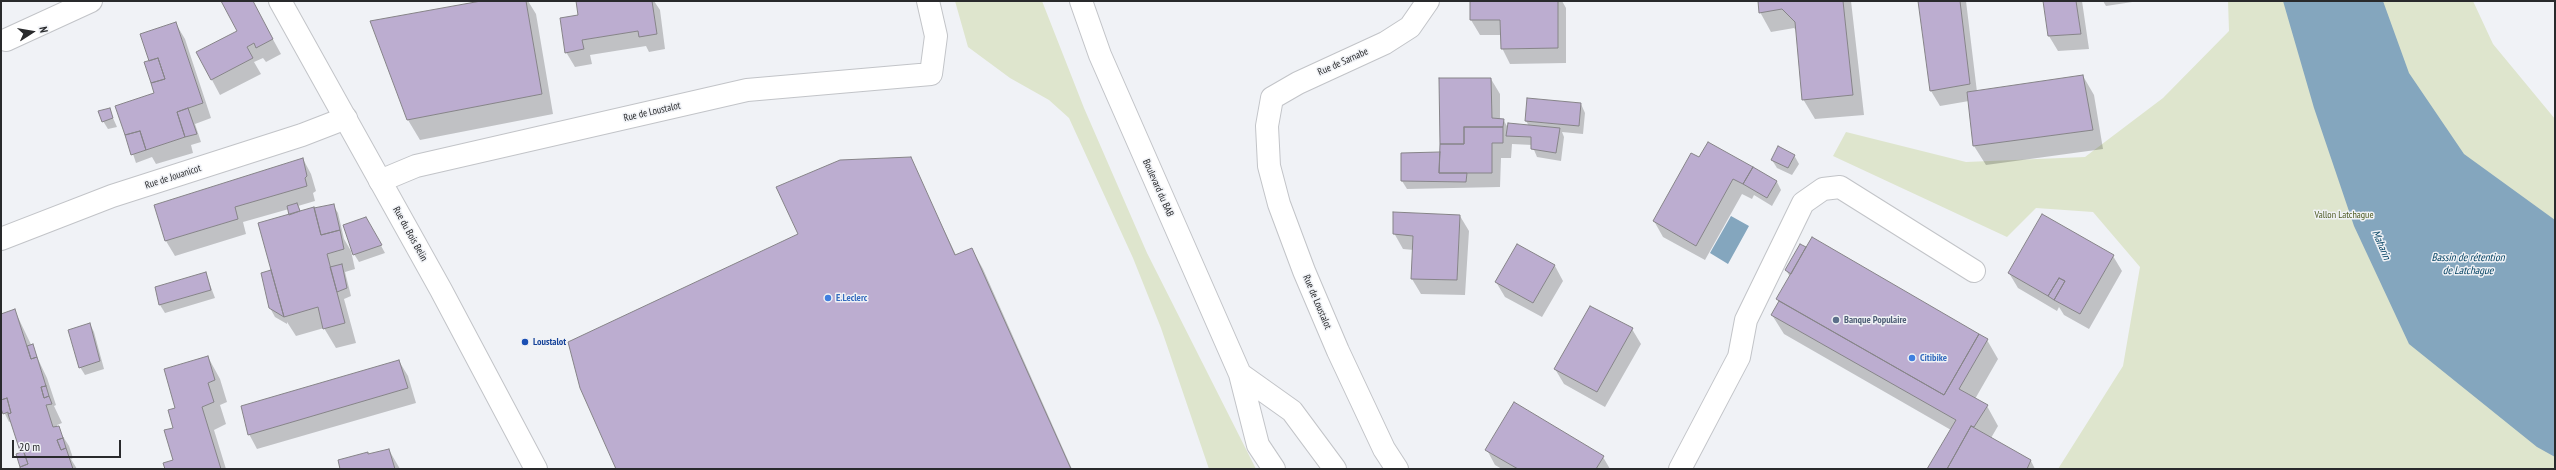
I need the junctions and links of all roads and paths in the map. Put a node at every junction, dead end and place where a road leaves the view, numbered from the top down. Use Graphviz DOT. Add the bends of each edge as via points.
graph roads {
  1 [pos="90,1"];
  2 [pos="280,1"];
  3 [pos="928,1"];
  4 [pos="1081,1"];
  5 [pos="1428,1"];
  6 [pos="6,40"];
  7 [pos="346,118"];
  8 [pos="1266,126"];
  9 [pos="380,181"];
  10 [pos="1,239"];
  11 [pos="1974,271"];
  12 [pos="1240,374"];
  13 [pos="536,469"];
  14 [pos="1274,469"];
  15 [pos="1335,469"];
  16 [pos="1397,469"];
  17 [pos="1680,469"];
  1 -- 6 [label="street"];
  2 -- 7 [label="street, Rue du Bois Belin"];
  3 -- 9 [label="street, Rue de Loustalot" via="936,36 931,74 747,90 416,166"];
  4 -- 12 [label="street, Boulevard du BAB" via="1100,55"];
  5 -- 8 [label="street, Rue de Sarnabe" via="1410,26 1385,43 1298,83 1272,98"];
  7 -- 9 [label="street, Rue du Bois Belin"];
  7 -- 10 [label="street, Rue de Jouanicot" via="302,135 112,196"];
  8 -- 16 [label="street, Rue de Loustalot" via="1269,166 1304,271 1384,449"];
  9 -- 13 [label="street, Rue du Bois Belin"];
  11 -- 17 [label="street" via="1840,188 1823,189 1803,203 1746,320 1739,357"];
  12 -- 14 [label="street, Boulevard du BAB" via="1258,445"];
  12 -- 15 [label="street" via="1292,411"];
}
